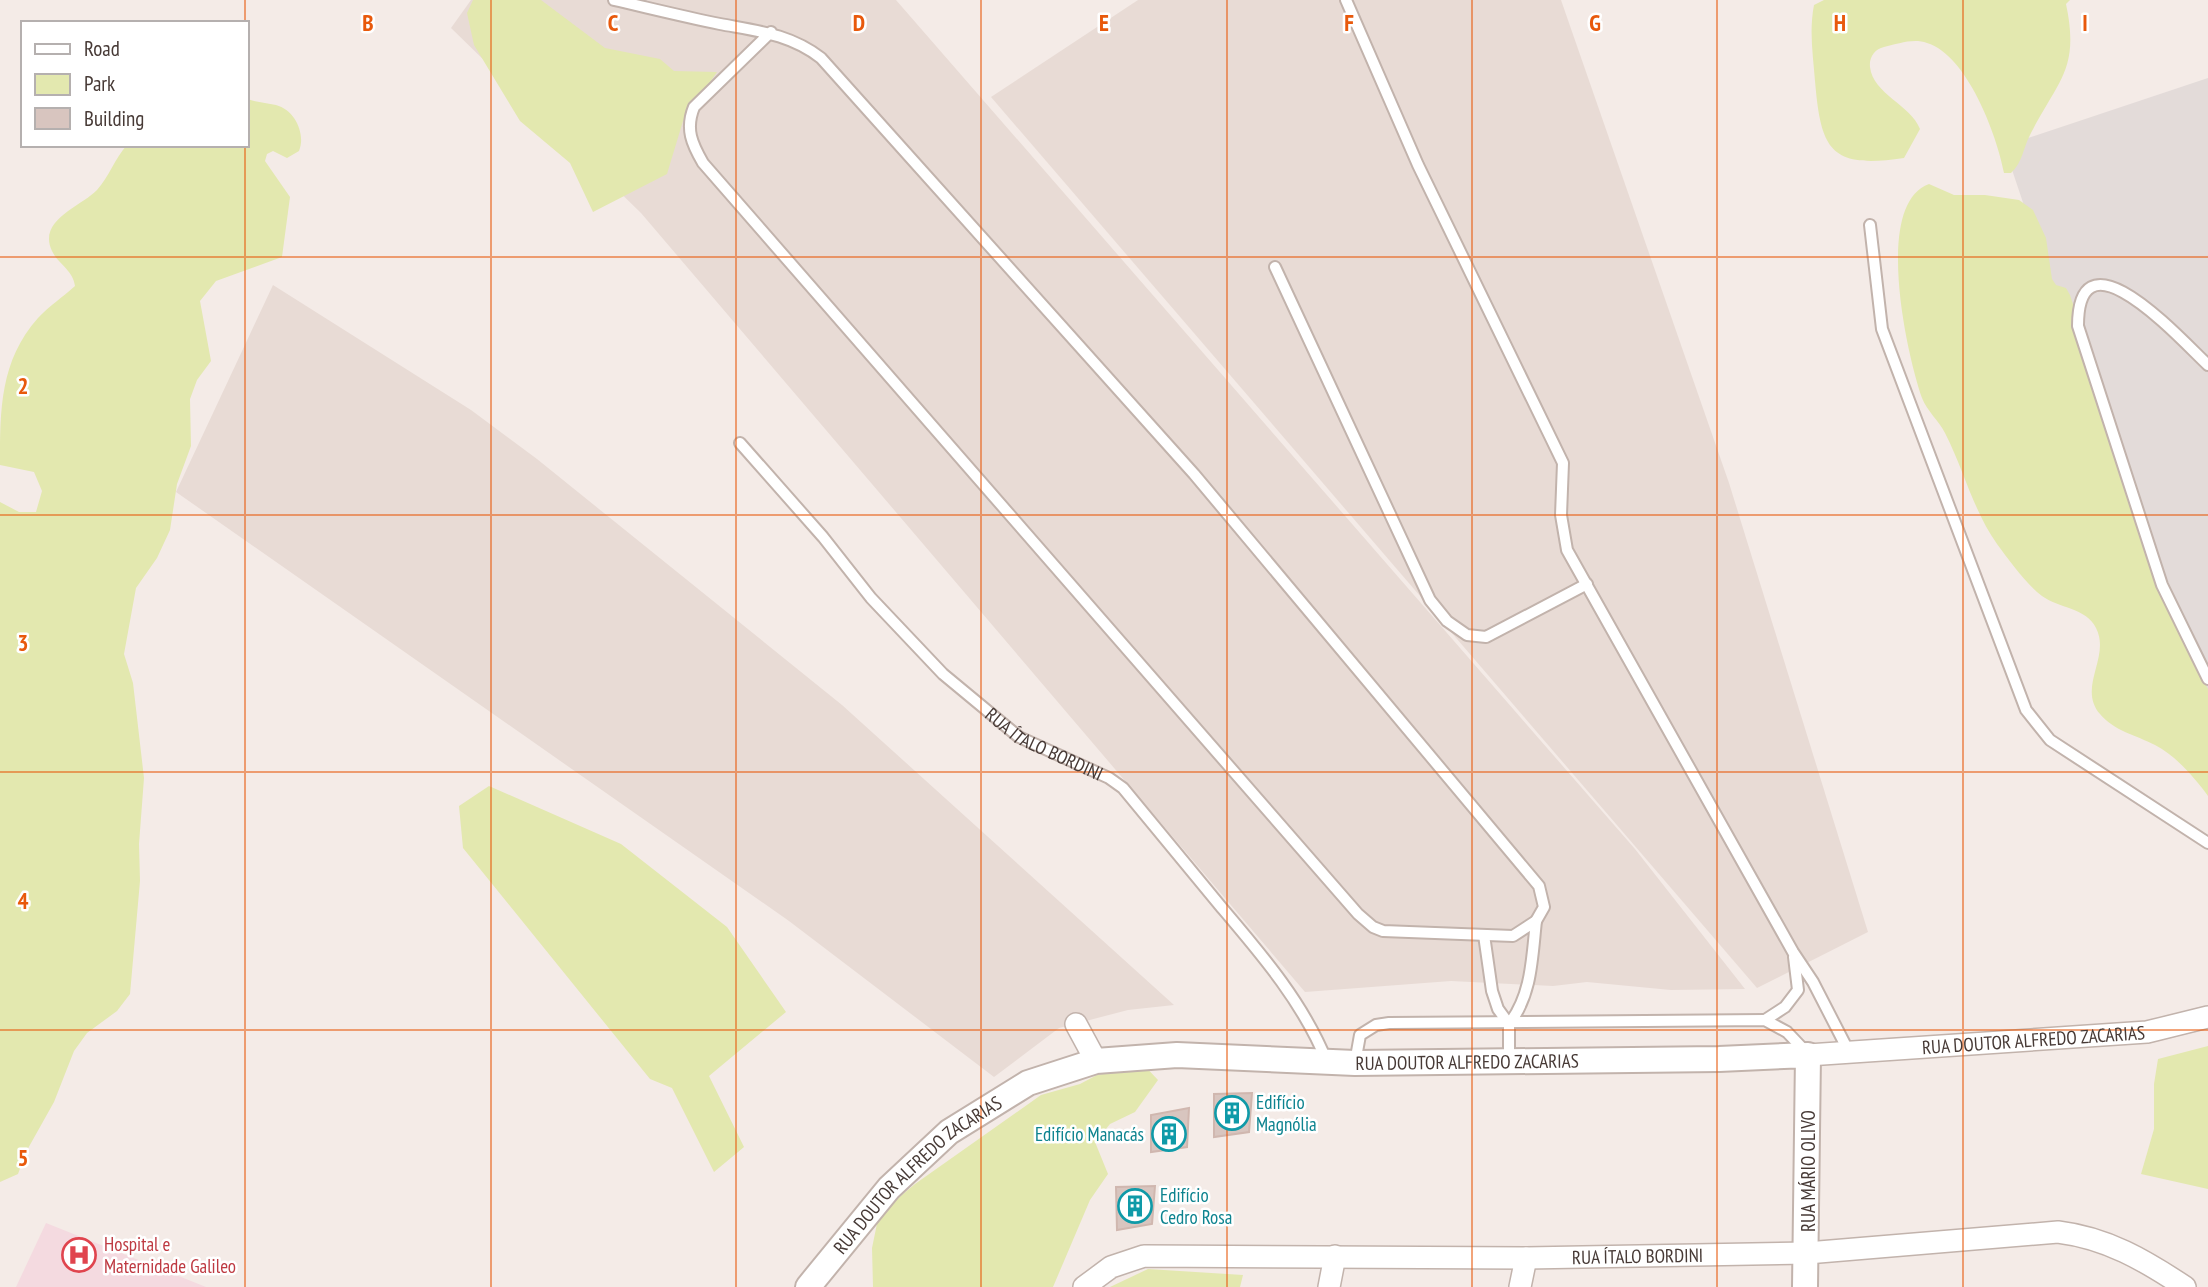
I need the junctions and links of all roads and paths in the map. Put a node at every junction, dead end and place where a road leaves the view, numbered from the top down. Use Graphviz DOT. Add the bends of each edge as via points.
graph roads {
  1 [pos="614,0"];
  2 [pos="1346,0"];
  3 [pos="771,32"];
  4 [pos="1871,225"];
  5 [pos="1275,267"];
  6 [pos="2208,365"];
  7 [pos="740,443"];
  8 [pos="1587,584"];
  9 [pos="2208,679"];
  10 [pos="2208,843"];
  11 [pos="1536,921"];
  12 [pos="1484,935"];
  13 [pos="1793,952"];
  14 [pos="2208,1017"];
  15 [pos="1766,1020"];
  16 [pos="1076,1024"];
  17 [pos="1509,1024"];
  18 [pos="1849,1052"];
  19 [pos="1808,1055"];
  20 [pos="1096,1061"];
  21 [pos="1509,1061"];
  22 [pos="1327,1062"];
  23 [pos="1355,1063"];
  24 [pos="1807,1253"];
  25 [pos="1335,1256"];
  26 [pos="1526,1258"];
  27 [pos="808,1287"];
  28 [pos="1084,1287"];
  29 [pos="1329,1287"];
  30 [pos="1520,1287"];
  31 [pos="1805,1287"];
  32 [pos="2185,1287"];
  1 -- 3 [label="lane"];
  2 -- 8 [label="lane" via="1418,165 1563,463 1561,515 1567,550"];
  3 -- 11 [label="lane" via="821,58 1194,474 1539,886 1544,907"];
  3 -- 12 [label="lane" via="694,107 690,139 703,163 1358,914 1383,931"];
  4 -- 10 [label="lane" via="1882,329 2026,710 2050,740"];
  5 -- 8 [label="lane" via="1430,600 1447,621 1466,635 1486,637"];
  6 -- 9 [label="lane" via="2120,288 2095,286 2078,301 2078,326 2162,585"];
  7 -- 22 [label="lane, RUA ÍTALO BORDINI" via="871,598 943,674 1019,737 1123,788 1252,943 1297,1004"];
  8 -- 13 [label="lane"];
  11 -- 12 [label="lane" via="1513,936"];
  11 -- 17 [label="lane" via="1528,986 1522,1008"];
  12 -- 17 [label="lane" via="1492,990"];
  13 -- 15 [label="lane" via="1798,990 1785,1007"];
  13 -- 18 [label="lane"];
  14 -- 18 [label="street, RUA DOUTOR ALFREDO ZACARIAS" via="2147,1032"];
  15 -- 17 [label="lane"];
  15 -- 19 [label="lane" via="1798,1041"];
  16 -- 20 [label="street"];
  17 -- 21 [label="lane"];
  17 -- 23 [label="lane" via="1376,1025 1360,1035"];
  18 -- 19 [label="street, RUA DOUTOR ALFREDO ZACARIAS"];
  19 -- 21 [label="street, RUA DOUTOR ALFREDO ZACARIAS"];
  19 -- 24 [label="street, RUA MÁRIO OLIVO"];
  20 -- 22 [label="street, RUA DOUTOR ALFREDO ZACARIAS" via="1177,1055"];
  20 -- 27 [label="street, RUA DOUTOR ALFREDO ZACARIAS" via="1028,1083 949,1132 889,1188"];
  21 -- 23 [label="street, RUA DOUTOR ALFREDO ZACARIAS"];
  22 -- 23 [label="street, RUA DOUTOR ALFREDO ZACARIAS"];
  24 -- 26 [label="street, RUA ÍTALO BORDINI"];
  24 -- 31 [label="street, RUA MÁRIO OLIVO"];
  24 -- 32 [label="street, RUA ÍTALO BORDINI" via="2058,1232 2116,1245"];
  25 -- 26 [label="street, RUA ÍTALO BORDINI"];
  25 -- 28 [label="street, RUA ÍTALO BORDINI" via="1144,1256 1111,1267"];
  25 -- 29 [label="street"];
  26 -- 30 [label="street"];
}
